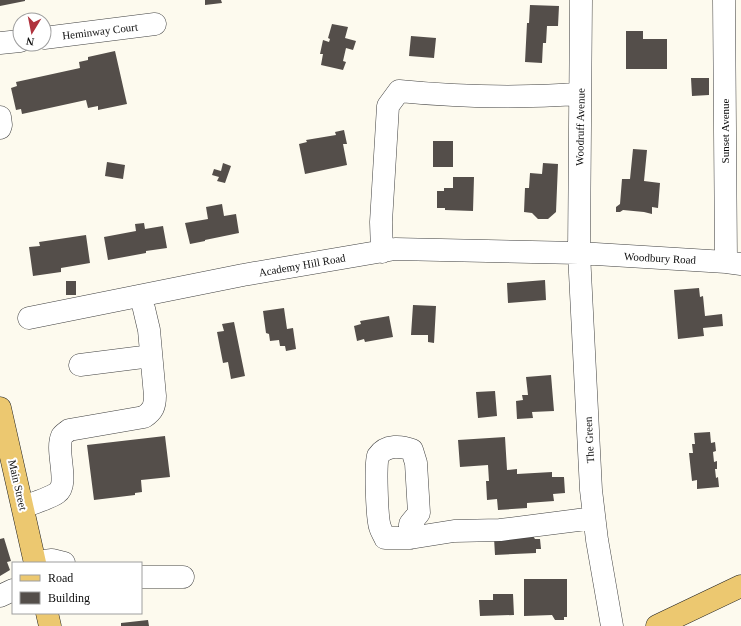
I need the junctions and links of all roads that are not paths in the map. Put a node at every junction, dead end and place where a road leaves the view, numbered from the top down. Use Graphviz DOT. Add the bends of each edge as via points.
graph roads {
  1 [pos="581,0"];
  2 [pos="724,0"];
  3 [pos="155,24"];
  4 [pos="52,37"];
  5 [pos="12,42"];
  6 [pos="0,44"];
  7 [pos="580,94"];
  8 [pos="0,117"];
  9 [pos="0,128"];
  10 [pos="382,252"];
  11 [pos="579,253"];
  12 [pos="733,263"];
  13 [pos="141,296"];
  14 [pos="29,318"];
  15 [pos="151,356"];
  16 [pos="80,365"];
  17 [pos="0,408"];
  18 [pos="23,507"];
  19 [pos="594,518"];
  20 [pos="410,538"];
  21 [pos="35,562"];
  22 [pos="41,562"];
  23 [pos="60,562"];
  24 [pos="183,576"];
  25 [pos="142,577"];
  26 [pos="741,586"];
  27 [pos="12,590"];
  28 [pos="0,596"];
  29 [pos="47,614"];
  30 [pos="50,626"];
  31 [pos="612,626"];
  32 [pos="657,626"];
  1 -- 7 [label="street, Woodruff Avenue"];
  2 -- 12 [label="street, Sunset Avenue"];
  3 -- 4 [label="street, Heminway Court"];
  5 -- 6 [label="street"];
  7 -- 10 [label="street" via="525,97 399,91 388,106 381,222"];
  7 -- 11 [label="street, Woodruff Avenue"];
  8 -- 9 [label="street"];
  10 -- 11 [label="street, Academy Hill Road" via="395,249"];
  10 -- 13 [label="street, Academy Hill Road" via="243,275"];
  11 -- 12 [label="street, Woodbury Road"];
  11 -- 19 [label="street, The Green"];
  13 -- 14 [label="street, Academy Hill Road"];
  13 -- 15 [label="street" via="149,330"];
  15 -- 16 [label="street"];
  15 -- 18 [label="street" via="155,396 151,412 144,417 69,430 62,436 60,446 61,488 57,493"];
  17 -- 18 [label="main road, Main Street"];
  18 -- 21 [label="main road, Main Street"];
  19 -- 20 [label="street" via="500,530 454,531"];
  19 -- 31 [label="street, The Green"];
  22 -- 23 [label="street"];
  24 -- 25 [label="street"];
  26 -- 32 [label="main road"];
  27 -- 28 [label="street"];
  29 -- 30 [label="main road"];
}
